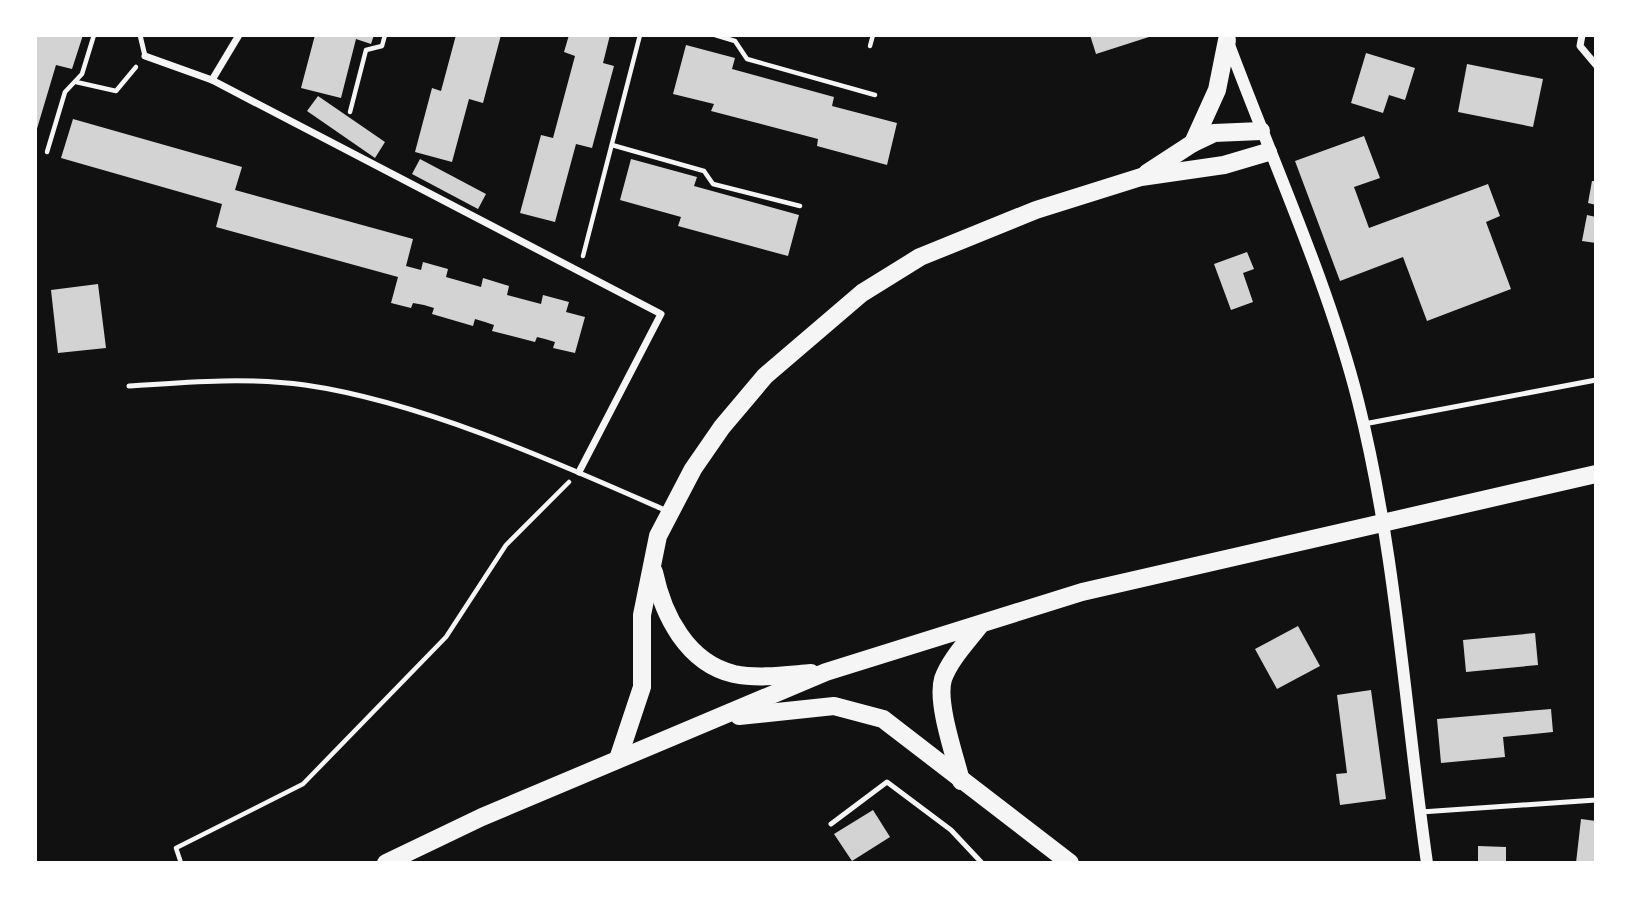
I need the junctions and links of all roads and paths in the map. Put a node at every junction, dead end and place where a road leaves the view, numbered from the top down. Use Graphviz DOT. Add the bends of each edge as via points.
graph roads {
  1 [pos="94,35"];
  2 [pos="139,35"];
  3 [pos="239,35"];
  4 [pos="385,35"];
  5 [pos="640,35"];
  6 [pos="715,35"];
  7 [pos="873,35"];
  8 [pos="1582,35"];
  9 [pos="1226,37"];
  10 [pos="870,46"];
  11 [pos="145,56"];
  12 [pos="1596,65"];
  13 [pos="212,80"];
  14 [pos="75,82"];
  15 [pos="875,94"];
  16 [pos="350,112"];
  17 [pos="1261,131"];
  18 [pos="1193,143"];
  19 [pos="612,145"];
  20 [pos="47,152"];
  21 [pos="1268,152"];
  22 [pos="1141,177"];
  23 [pos="800,206"];
  24 [pos="579,271"];
  25 [pos="1596,380"];
  26 [pos="130,386"];
  27 [pos="1364,424"];
  28 [pos="579,472"];
  29 [pos="1596,474"];
  30 [pos="669,512"];
  31 [pos="653,566"];
  32 [pos="980,625"];
  33 [pos="826,672"];
  34 [pos="715,719"];
  35 [pos="618,760"];
  36 [pos="961,781"];
  37 [pos="1596,800"];
  38 [pos="1420,812"];
  39 [pos="831,824"];
  40 [pos="181,863"];
  41 [pos="386,863"];
  42 [pos="982,863"];
  43 [pos="1070,863"];
  44 [pos="1427,863"];
  1 -- 14 [label="path"];
  2 -- 11 [label="lane"];
  3 -- 13 [label="street"];
  4 -- 16 [label="path" via="382,46 366,50"];
  5 -- 19 [label="path"];
  6 -- 15 [label="path" via="736,41 747,59"];
  7 -- 10 [label="path"];
  8 -- 12 [label="street" via="1580,46"];
  9 -- 17 [label="street"];
  9 -- 18 [label="main road" via="1217,90"];
  11 -- 13 [label="street"];
  11 -- 14 [label="path" via="116,91"];
  13 -- 24 [label="street"];
  14 -- 20 [label="path" via="65,92"];
  17 -- 18 [label="main road" via="1214,133"];
  17 -- 21 [label="street"];
  18 -- 22 [label="main road"];
  19 -- 23 [label="path" via="704,171 713,184"];
  19 -- 24 [label="path"];
  21 -- 22 [label="main road" via="1224,165"];
  21 -- 27 [label="street" via="1327,303"];
  22 -- 30 [label="main road" via="1036,210 920,257 862,293 765,376 722,427"];
  24 -- 28 [label="street" via="662,314"];
  25 -- 27 [label="lane"];
  26 -- 28 [label="lane" via="210,381 305,385 396,405"];
  27 -- 38 [label="street"];
  28 -- 30 [label="lane"];
  28 -- 40 [label="path" via="506,545 446,637 303,784 176,848"];
  29 -- 32 [label="main road" via="1082,592"];
  30 -- 31 [label="main road"];
  31 -- 33 [label="main road" via="659,596 685,645 706,661 733,674"];
  31 -- 35 [label="main road" via="642,615 642,687"];
  32 -- 33 [label="main road"];
  32 -- 36 [label="main road" via="943,681"];
  33 -- 34 [label="main road"];
  34 -- 35 [label="main road"];
  34 -- 36 [label="main road" via="804,707 858,711 883,719"];
  35 -- 41 [label="main road"];
  36 -- 43 [label="main road"];
  37 -- 38 [label="lane"];
  38 -- 44 [label="street"];
  39 -- 42 [label="lane" via="887,782 951,830"];
}
